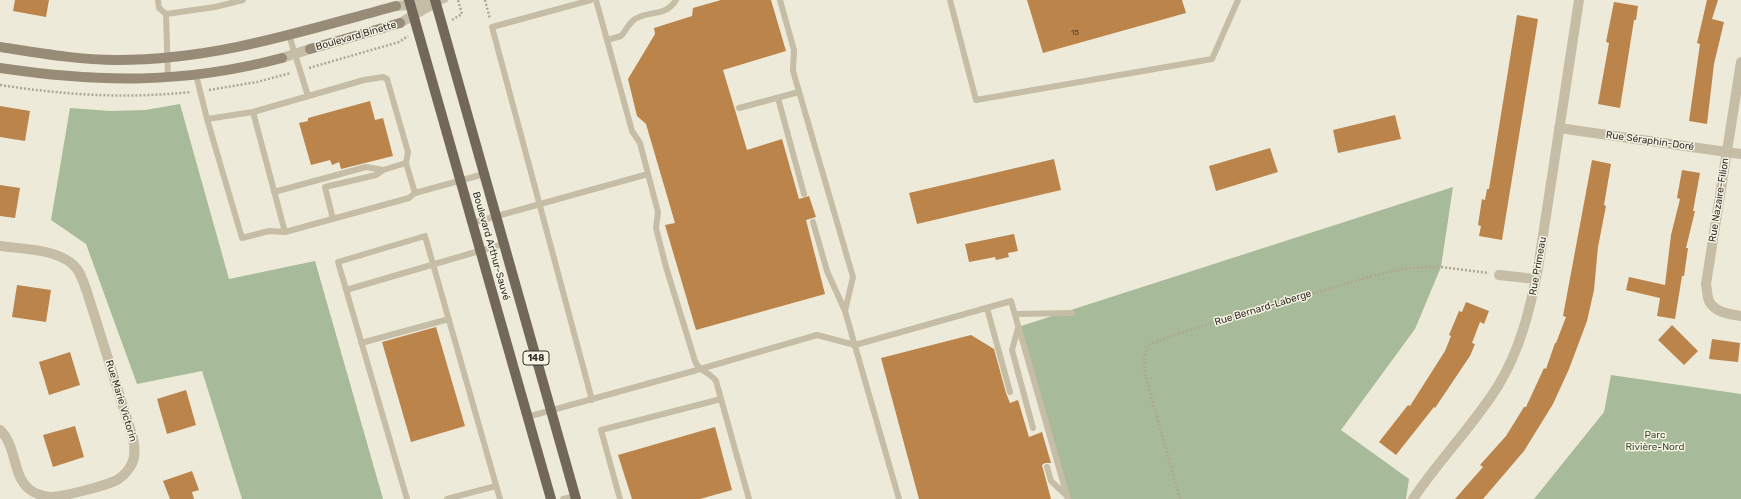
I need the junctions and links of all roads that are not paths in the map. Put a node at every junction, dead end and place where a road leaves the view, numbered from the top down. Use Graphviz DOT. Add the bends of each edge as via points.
graph roads {
  1 [pos="158,0"];
  2 [pos="243,0"];
  3 [pos="591,0"];
  4 [pos="596,0"];
  5 [pos="676,0"];
  6 [pos="780,0"];
  7 [pos="950,0"];
  8 [pos="1238,0"];
  9 [pos="1579,0"];
  10 [pos="438,1"];
  11 [pos="409,2"];
  12 [pos="166,14"];
  13 [pos="413,16"];
  14 [pos="289,35"];
  15 [pos="607,40"];
  16 [pos="0,47"];
  17 [pos="296,54"];
  18 [pos="167,58"];
  19 [pos="1741,62"];
  20 [pos="0,68"];
  21 [pos="196,76"];
  22 [pos="168,78"];
  23 [pos="799,92"];
  24 [pos="308,96"];
  25 [pos="778,98"];
  26 [pos="739,108"];
  27 [pos="253,112"];
  28 [pos="207,119"];
  29 [pos="1559,128"];
  30 [pos="1726,152"];
  31 [pos="1741,154"];
  32 [pos="406,163"];
  33 [pos="383,170"];
  34 [pos="484,174"];
  35 [pos="648,174"];
  36 [pos="460,181"];
  37 [pos="274,192"];
  38 [pos="415,193"];
  39 [pos="804,194"];
  40 [pos="539,204"];
  41 [pos="496,216"];
  42 [pos="332,219"];
  43 [pos="813,222"];
  44 [pos="472,223"];
  45 [pos="285,232"];
  46 [pos="504,244"];
  47 [pos="0,246"];
  48 [pos="480,251"];
  49 [pos="434,264"];
  50 [pos="1499,275"];
  51 [pos="1536,280"];
  52 [pos="346,290"];
  53 [pos="987,308"];
  54 [pos="845,311"];
  55 [pos="1072,313"];
  56 [pos="1014,314"];
  57 [pos="1741,316"];
  58 [pos="449,319"];
  59 [pos="1018,327"];
  60 [pos="361,344"];
  61 [pos="855,345"];
  62 [pos="700,369"];
  63 [pos="1010,392"];
  64 [pos="721,399"];
  65 [pos="592,400"];
  66 [pos="551,411"];
  67 [pos="528,417"];
  68 [pos="1033,428"];
  69 [pos="0,430"];
  70 [pos="1047,467"];
  71 [pos="496,486"];
  72 [pos="1067,497"];
  73 [pos="576,498"];
  74 [pos="407,499"];
  75 [pos="448,499"];
  76 [pos="500,499"];
  77 [pos="551,499"];
  78 [pos="563,499"];
  79 [pos="620,499"];
  80 [pos="748,499"];
  81 [pos="899,499"];
  82 [pos="1413,499"];
  1 -- 12 [label="lane" via="159,8"];
  2 -- 12 [label="lane"];
  3 -- 40 [label="lane" via="492,27"];
  4 -- 15 [label="lane"];
  5 -- 15 [label="lane" via="667,10 636,19 621,36"];
  6 -- 23 [label="lane" via="794,50 793,71"];
  7 -- 8 [label="lane" via="976,100 1212,59"];
  9 -- 29 [label="street, Rue Primeau"];
  10 -- 11 [label="street, Boulevard Binette"];
  10 -- 13 [label="street, Boulevard Binette"];
  10 -- 34 [label="main road, Boulevard Arthur-Sauvé / 148"];
  11 -- 13 [label="main road, Boulevard Arthur-Sauvé / 148"];
  11 -- 14 [label="street, Boulevard Binette"];
  12 -- 18 [label="lane"];
  13 -- 17 [label="street, Boulevard Binette" via="400,23"];
  13 -- 36 [label="main road, Boulevard Arthur-Sauvé / 148"];
  14 -- 17 [label="lane"];
  14 -- 18 [label="street, Boulevard Binette" via="237,48"];
  15 -- 35 [label="lane" via="632,131 640,143"];
  16 -- 18 [label="street, Boulevard Binette" via="82,58"];
  17 -- 21 [label="street, Boulevard Binette"];
  17 -- 24 [label="lane"];
  18 -- 22 [label="lane"];
  19 -- 30 [label="street, Rue Nazaire-Filion"];
  20 -- 22 [label="street, Boulevard Binette" via="95,79"];
  21 -- 22 [label="street, Boulevard Binette"];
  21 -- 28 [label="lane"];
  23 -- 25 [label="lane"];
  23 -- 54 [label="lane" via="853,277"];
  24 -- 27 [label="lane"];
  24 -- 32 [label="lane" via="380,76 385,78 408,152"];
  25 -- 26 [label="lane"];
  25 -- 39 [label="lane"];
  27 -- 28 [label="lane"];
  27 -- 37 [label="lane"];
  28 -- 45 [label="lane" via="242,238 269,231"];
  29 -- 30 [label="street, Rue Séraphin-Doré"];
  29 -- 51 [label="street, Rue Primeau"];
  30 -- 31 [label="street, Rue Séraphin-Doré"];
  30 -- 57 [label="street, Rue Nazaire-Filion" via="1706,284 1709,301 1715,308 1724,313"];
  32 -- 33 [label="lane"];
  32 -- 38 [label="lane"];
  33 -- 37 [label="lane" via="366,167"];
  33 -- 42 [label="lane" via="325,187"];
  34 -- 36 [label="lane"];
  34 -- 41 [label="main road, Boulevard Arthur-Sauvé / 148"];
  35 -- 40 [label="lane"];
  35 -- 62 [label="lane" via="658,212 656,228 666,267 694,361"];
  36 -- 38 [label="lane"];
  36 -- 44 [label="main road, Boulevard Arthur-Sauvé / 148"];
  37 -- 45 [label="lane"];
  38 -- 42 [label="lane" via="410,198"];
  40 -- 41 [label="lane"];
  40 -- 65 [label="lane"];
  41 -- 44 [label="lane"];
  41 -- 46 [label="main road, Boulevard Arthur-Sauvé / 148"];
  42 -- 45 [label="lane"];
  43 -- 54 [label="lane" via="827,271"];
  44 -- 48 [label="main road, Boulevard Arthur-Sauvé / 148"];
  46 -- 48 [label="lane"];
  46 -- 66 [label="main road, Boulevard Arthur-Sauvé / 148"];
  47 -- 69 [label="street, Rue Marie Victorin" via="57,255 68,260 78,270 133,438 134,457 130,467 116,480 60,495 44,496 30,490 22,481 9,441"];
  48 -- 49 [label="lane"];
  48 -- 67 [label="main road, Boulevard Arthur-Sauvé / 148"];
  49 -- 52 [label="lane"];
  49 -- 52 [label="lane" via="425,236 338,262"];
  49 -- 58 [label="lane"];
  50 -- 51 [label="street"];
  51 -- 82 [label="street, Rue Primeau" via="1522,334 1498,386"];
  52 -- 60 [label="lane"];
  53 -- 56 [label="lane" via="1011,301"];
  53 -- 61 [label="lane"];
  53 -- 63 [label="lane"];
  54 -- 61 [label="lane"];
  55 -- 56 [label="lane"];
  56 -- 59 [label="lane"];
  58 -- 60 [label="lane"];
  58 -- 71 [label="lane"];
  59 -- 68 [label="lane" via="1012,350"];
  59 -- 72 [label="lane"];
  60 -- 74 [label="lane"];
  61 -- 62 [label="lane" via="818,335"];
  61 -- 81 [label="lane"];
  62 -- 64 [label="lane" via="713,377"];
  62 -- 65 [label="lane"];
  64 -- 79 [label="lane" via="601,430"];
  64 -- 80 [label="lane"];
  65 -- 66 [label="lane"];
  66 -- 67 [label="lane"];
  66 -- 73 [label="main road, Boulevard Arthur-Sauvé / 148"];
  67 -- 77 [label="main road, Boulevard Arthur-Sauvé / 148"];
  70 -- 72 [label="lane" via="1051,481"];
  71 -- 75 [label="lane"];
  71 -- 76 [label="lane"];
  73 -- 78 [label="lane"];
}
